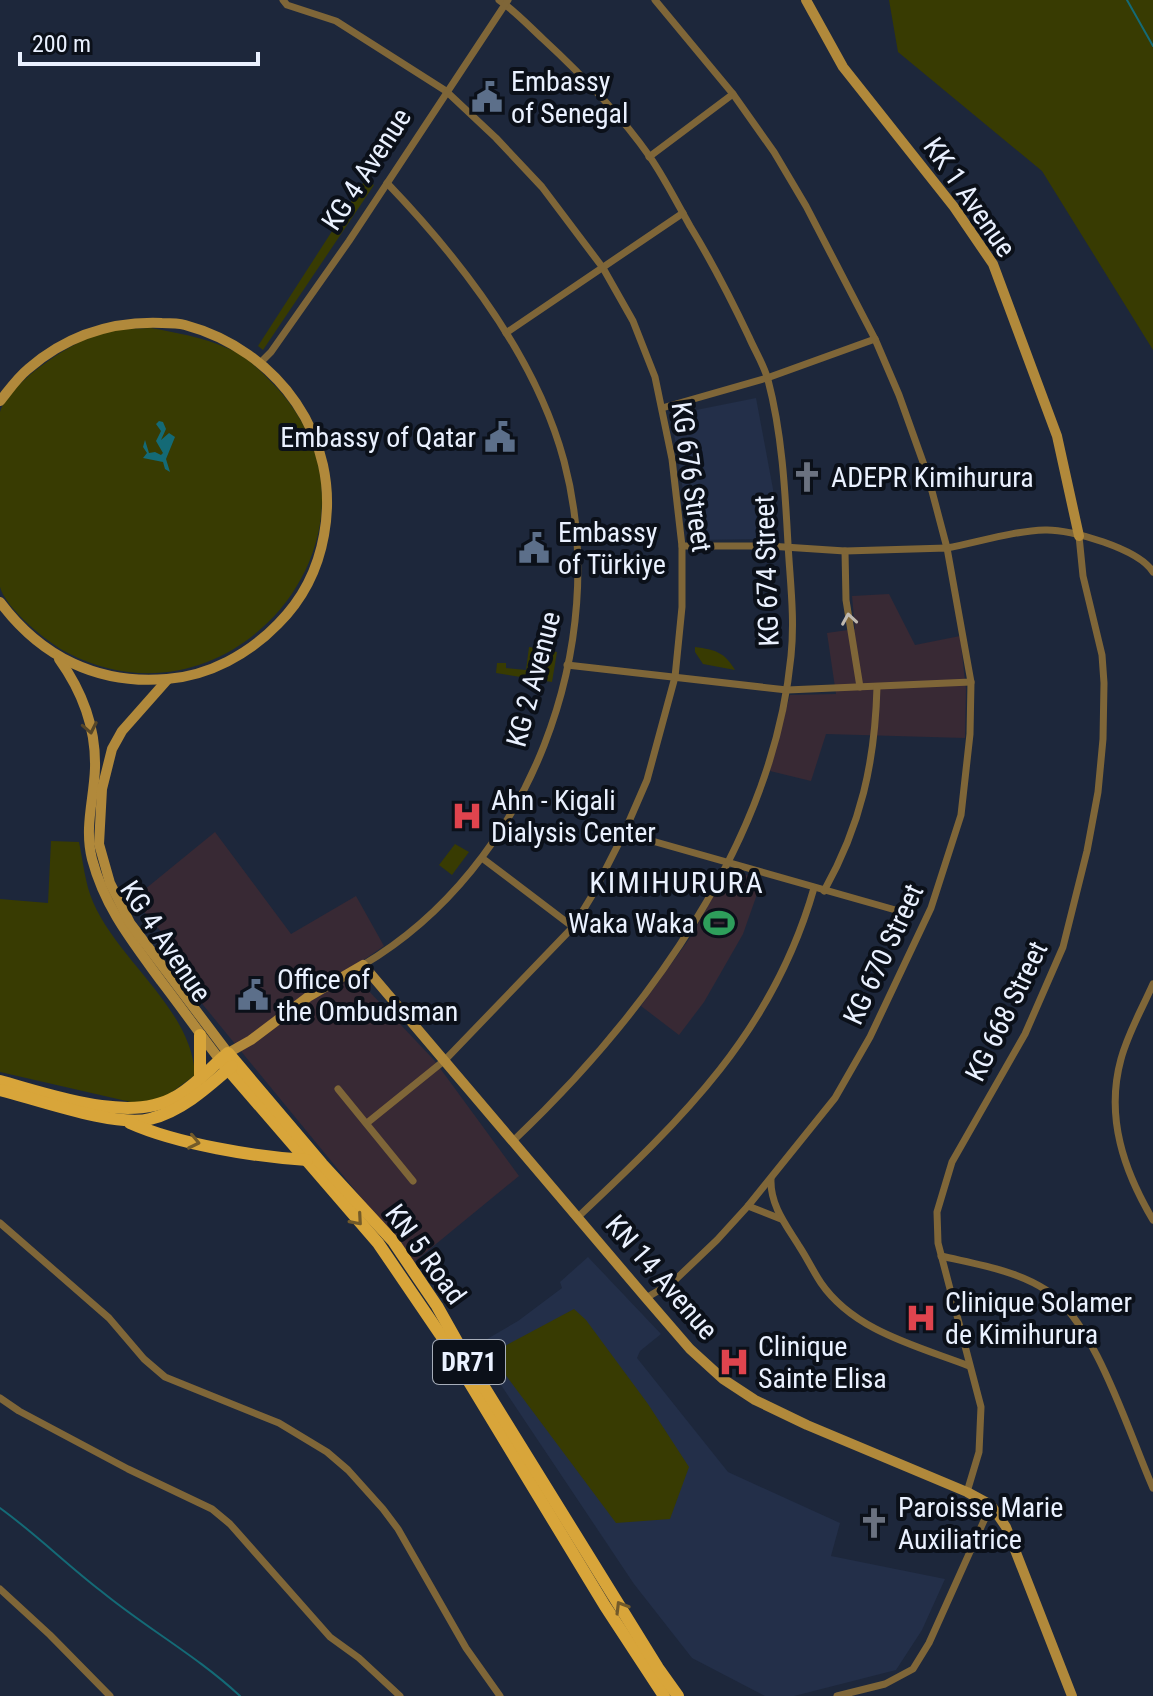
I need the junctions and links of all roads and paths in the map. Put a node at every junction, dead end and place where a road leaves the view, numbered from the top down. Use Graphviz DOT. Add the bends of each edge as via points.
graph roads {
  1 [pos="283,0"];
  2 [pos="655,0"];
  3 [pos="806,0"];
  4 [pos="504,1"];
  5 [pos="446,91"];
  6 [pos="733,94"];
  7 [pos="649,157"];
  8 [pos="387,183"];
  9 [pos="683,213"];
  10 [pos="603,268"];
  11 [pos="506,333"];
  12 [pos="875,339"];
  13 [pos="261,362"];
  14 [pos="767,378"];
  15 [pos="0,401"];
  16 [pos="662,408"];
  17 [pos="1079,536"];
  18 [pos="682,546"];
  19 [pos="788,547"];
  20 [pos="947,548"];
  21 [pos="845,551"];
  22 [pos="1153,572"];
  23 [pos="0,602"];
  24 [pos="58,658"];
  25 [pos="567,665"];
  26 [pos="675,677"];
  27 [pos="168,679"];
  28 [pos="971,682"];
  29 [pos="860,687"];
  30 [pos="877,687"];
  31 [pos="787,690"];
  32 [pos="624,833"];
  33 [pos="482,858"];
  34 [pos="726,863"];
  35 [pos="814,888"];
  36 [pos="824,891"];
  37 [pos="899,911"];
  38 [pos="573,927"];
  39 [pos="363,965"];
  40 [pos="164,975"];
  41 [pos="1153,984"];
  42 [pos="200,1035"];
  43 [pos="445,1060"];
  44 [pos="228,1062"];
  45 [pos="200,1077"];
  46 [pos="0,1081"];
  47 [pos="338,1089"];
  48 [pos="0,1090"];
  49 [pos="120,1119"];
  50 [pos="367,1123"];
  51 [pos="513,1141"];
  52 [pos="307,1160"];
  53 [pos="771,1178"];
  54 [pos="413,1181"];
  55 [pos="748,1206"];
  56 [pos="578,1217"];
  57 [pos="783,1220"];
  58 [pos="1153,1220"];
  59 [pos="0,1223"];
  60 [pos="941,1256"];
  61 [pos="646,1298"];
  62 [pos="969,1366"];
  63 [pos="0,1398"];
  64 [pos="1153,1488"];
  65 [pos="967,1492"];
  66 [pos="991,1505"];
  67 [pos="0,1589"];
  68 [pos="110,1696"];
  69 [pos="400,1696"];
  70 [pos="500,1696"];
  71 [pos="664,1696"];
  72 [pos="678,1696"];
  73 [pos="837,1696"];
  74 [pos="1072,1696"];
  1 -- 5 [label="street, KG 676 Street" via="336,21"];
  2 -- 6 [label="street, KG 670 Street"];
  3 -- 17 [label="main road, KK 1 Avenue" via="843,67 993,264 1057,436"];
  4 -- 5 [label="street, KG 4 Avenue"];
  4 -- 7 [label="street, KG 674 Street" via="595,91"];
  5 -- 8 [label="street, KG 4 Avenue"];
  5 -- 10 [label="street, KG 676 Street" via="542,187"];
  6 -- 7 [label="street"];
  6 -- 12 [label="street, KG 670 Street" via="806,206"];
  7 -- 9 [label="street, KG 674 Street"];
  8 -- 11 [label="street, KG 2 Avenue" via="432,232"];
  8 -- 13 [label="street, KG 4 Avenue"];
  9 -- 10 [label="street"];
  9 -- 14 [label="street, KG 674 Street" via="727,289"];
  10 -- 11 [label="street"];
  10 -- 16 [label="street, KG 676 Street" via="633,321"];
  11 -- 25 [label="street, KG 2 Avenue" via="552,424 571,496 578,572"];
  12 -- 14 [label="street"];
  12 -- 20 [label="street, KG 670 Street" via="913,433"];
  13 -- 15 [label="main road" via="225,340 183,324 120,325 62,344 26,370"];
  13 -- 27 [label="main road" via="286,386 320,447 328,516 321,551 309,583 264,638 223,665"];
  14 -- 16 [label="street"];
  14 -- 19 [label="street, KG 674 Street" via="782,453"];
  16 -- 18 [label="street, KG 676 Street"];
  17 -- 20 [label="street" via="1034,531"];
  17 -- 22 [label="street" via="1139,557"];
  17 -- 60 [label="street, KG 668 Street" via="1102,655 1098,792 1063,947 1025,1034 945,1179 936,1225"];
  18 -- 19 [label="street"];
  18 -- 26 [label="street, KG 676 Street"];
  19 -- 21 [label="street"];
  19 -- 31 [label="street, KG 674 Street" via="793,634"];
  20 -- 21 [label="street"];
  20 -- 28 [label="street, KG 670 Street"];
  29 -- 21 [label="street, one-way" via="846,600"];
  23 -- 24 [label="main road"];
  24 -- 27 [label="main road" via="133,680"];
  24 -- 40 [label="main road, KG 4 Avenue, one-way" via="80,693 91,726 95,770 88,831 99,883 122,929"];
  25 -- 26 [label="street"];
  25 -- 33 [label="street, KG 2 Avenue" via="528,782"];
  26 -- 31 [label="street"];
  26 -- 32 [label="street, KG 676 Street" via="653,762"];
  27 -- 40 [label="main road, KG 4 Avenue" via="112,749 99,829 103,860 119,905"];
  28 -- 30 [label="street"];
  28 -- 53 [label="street, KG 670 Street" via="961,815 931,908 835,1098"];
  29 -- 30 [label="street"];
  29 -- 31 [label="street"];
  30 -- 36 [label="street" via="875,738 862,805"];
  31 -- 34 [label="street, KG 674 Street" via="762,782"];
  32 -- 34 [label="street"];
  32 -- 38 [label="street, KG 676 Street"];
  33 -- 38 [label="street"];
  33 -- 39 [label="street, KG 2 Avenue" via="408,933"];
  34 -- 35 [label="street"];
  34 -- 51 [label="street, KG 674 Street" via="673,955 629,1013 588,1065"];
  35 -- 36 [label="street"];
  35 -- 56 [label="street" via="777,983 732,1057 698,1099"];
  36 -- 37 [label="street"];
  38 -- 43 [label="street, KG 676 Street"];
  39 -- 43 [label="main road, KN 14 Avenue"];
  39 -- 44 [label="main road, KG 2 Avenue" via="308,997"];
  40 -- 42 [label="main road, KG 4 Avenue"];
  40 -- 44 [label="main road, KG 4 Avenue"];
  41 -- 58 [label="street" via="1121,1058 1114,1109 1133,1185"];
  42 -- 44 [label="main road, KG 4 Avenue"];
  42 -- 45 [label="main road"];
  43 -- 50 [label="street, KG 676 Street"];
  43 -- 51 [label="main road, KN 14 Avenue"];
  44 -- 45 [label="main road"];
  44 -- 49 [label="main road" via="174,1110 147,1120"];
  44 -- 52 [label="main road, KN 5 Road / DR71"];
  72 -- 44 [label="main road, KN 5 Road / DR71, one-way" via="393,1241"];
  45 -- 46 [label="main road" via="163,1104 126,1110"];
  47 -- 50 [label="street"];
  48 -- 49 [label="main road"];
  49 -- 52 [label="main road, one-way" via="163,1135 272,1158"];
  50 -- 54 [label="street"];
  51 -- 56 [label="main road, KN 14 Avenue"];
  52 -- 71 [label="main road, KN 5 Road / DR71, one-way" via="378,1243 440,1334"];
  53 -- 55 [label="street, KG 670 Street"];
  53 -- 57 [label="street"];
  55 -- 57 [label="street"];
  55 -- 61 [label="street, KG 670 Street" via="681,1275"];
  56 -- 61 [label="main road, KN 14 Avenue"];
  57 -- 62 [label="street" via="822,1284 846,1310 879,1331"];
  59 -- 70 [label="street" via="109,1318 165,1377 279,1423 348,1470 398,1529"];
  60 -- 62 [label="street, KG 668 Street"];
  60 -- 64 [label="street" via="1028,1281 1066,1306 1101,1365"];
  61 -- 65 [label="main road, KN 14 Avenue" via="690,1349 755,1400"];
  62 -- 65 [label="street, KG 668 Street" via="982,1420"];
  63 -- 69 [label="street" via="104,1457 212,1509 330,1637"];
  65 -- 66 [label="main road, KN 14 Avenue"];
  66 -- 73 [label="street" via="913,1669 885,1684"];
  66 -- 74 [label="main road" via="1012,1542"];
  67 -- 68 [label="street"];
}
